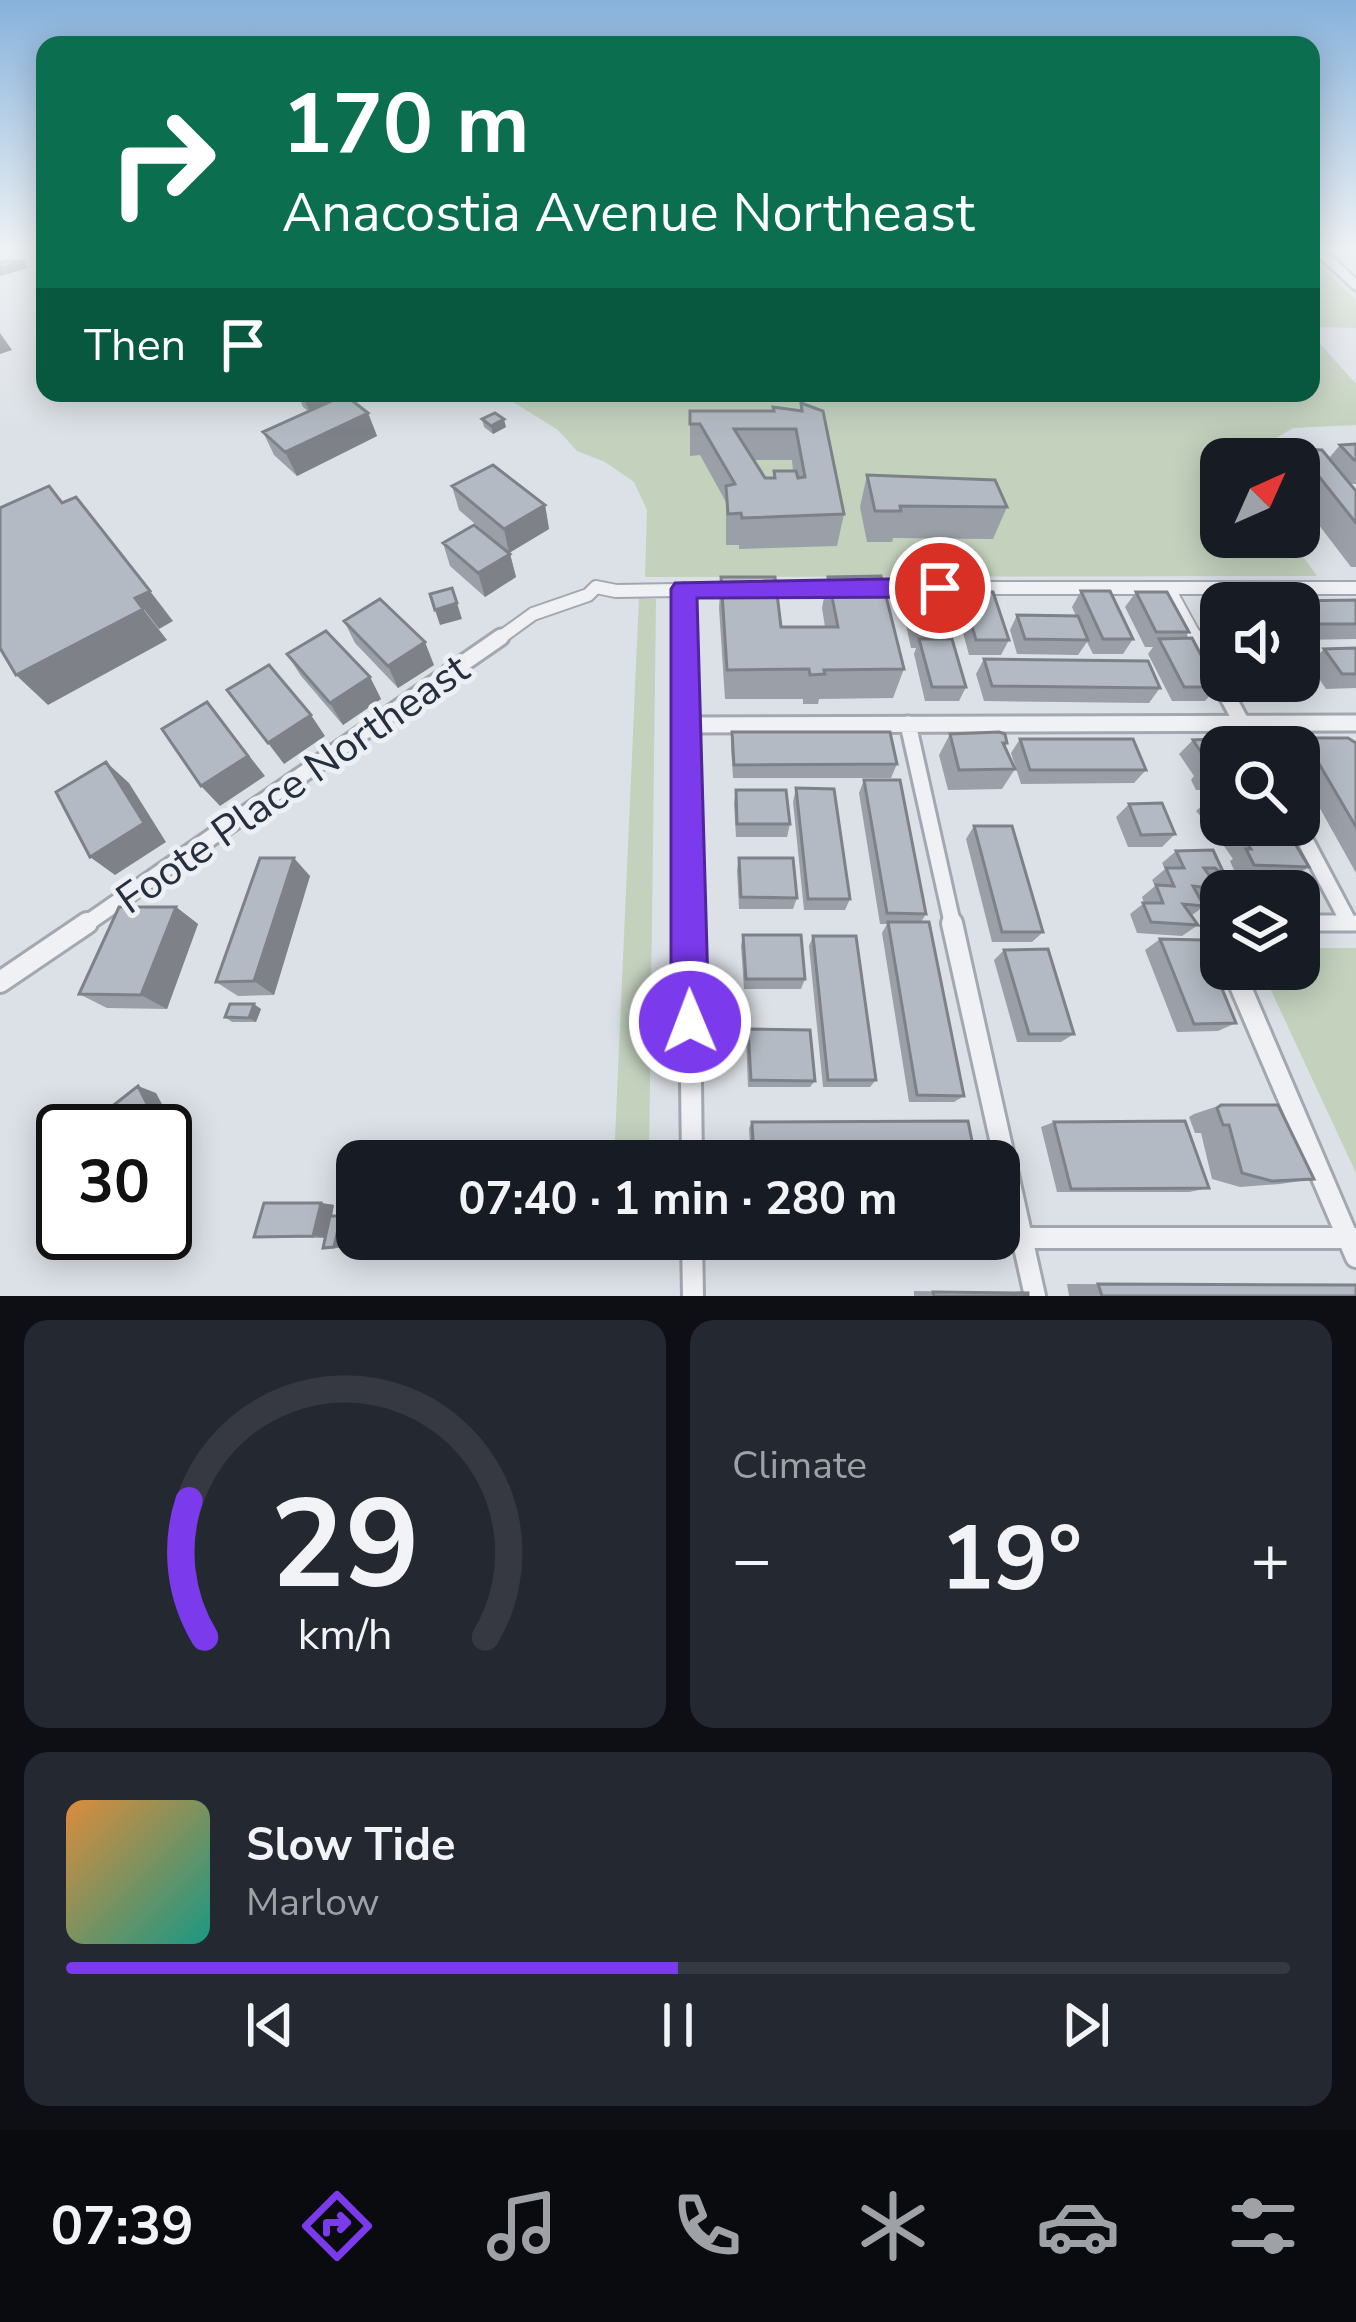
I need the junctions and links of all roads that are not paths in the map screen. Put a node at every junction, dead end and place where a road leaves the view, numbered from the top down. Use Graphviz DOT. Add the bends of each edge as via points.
graph roads {
  1 [pos="1356,588"];
  2 [pos="684,589"];
  3 [pos="1168,589"];
  4 [pos="1356,723"];
  5 [pos="908,724"];
  6 [pos="1243,724"];
  7 [pos="686,725"];
  8 [pos="1309,846"];
  9 [pos="1320,923"];
  10 [pos="1353,923"];
  11 [pos="0,982"];
  12 [pos="1242,990"];
  13 [pos="692,1140"];
  14 [pos="991,1140"];
  15 [pos="1020,1238"];
  16 [pos="1353,1244"];
  17 [pos="692,1260"];
  18 [pos="1020,1260"];
  19 [pos="693,1296"];
  20 [pos="1035,1296"];
  1 -- 3 [label="street, Foote Place Northeast"];
  2 -- 3 [label="street, Foote Place Northeast"];
  2 -- 7 [label="street"];
  2 -- 11 [label="street, Foote Place Northeast" via="588,595 533,614"];
  3 -- 6 [label="street"];
  4 -- 6 [label="street"];
  5 -- 6 [label="street"];
  5 -- 7 [label="street"];
  5 -- 14 [label="street"];
  7 -- 13 [label="street"];
  8 -- 10 [label="street"];
  9 -- 10 [label="street"];
  12 -- 16 [label="street"];
  15 -- 16 [label="street"];
  17 -- 19 [label="street"];
  18 -- 20 [label="street"];
}
